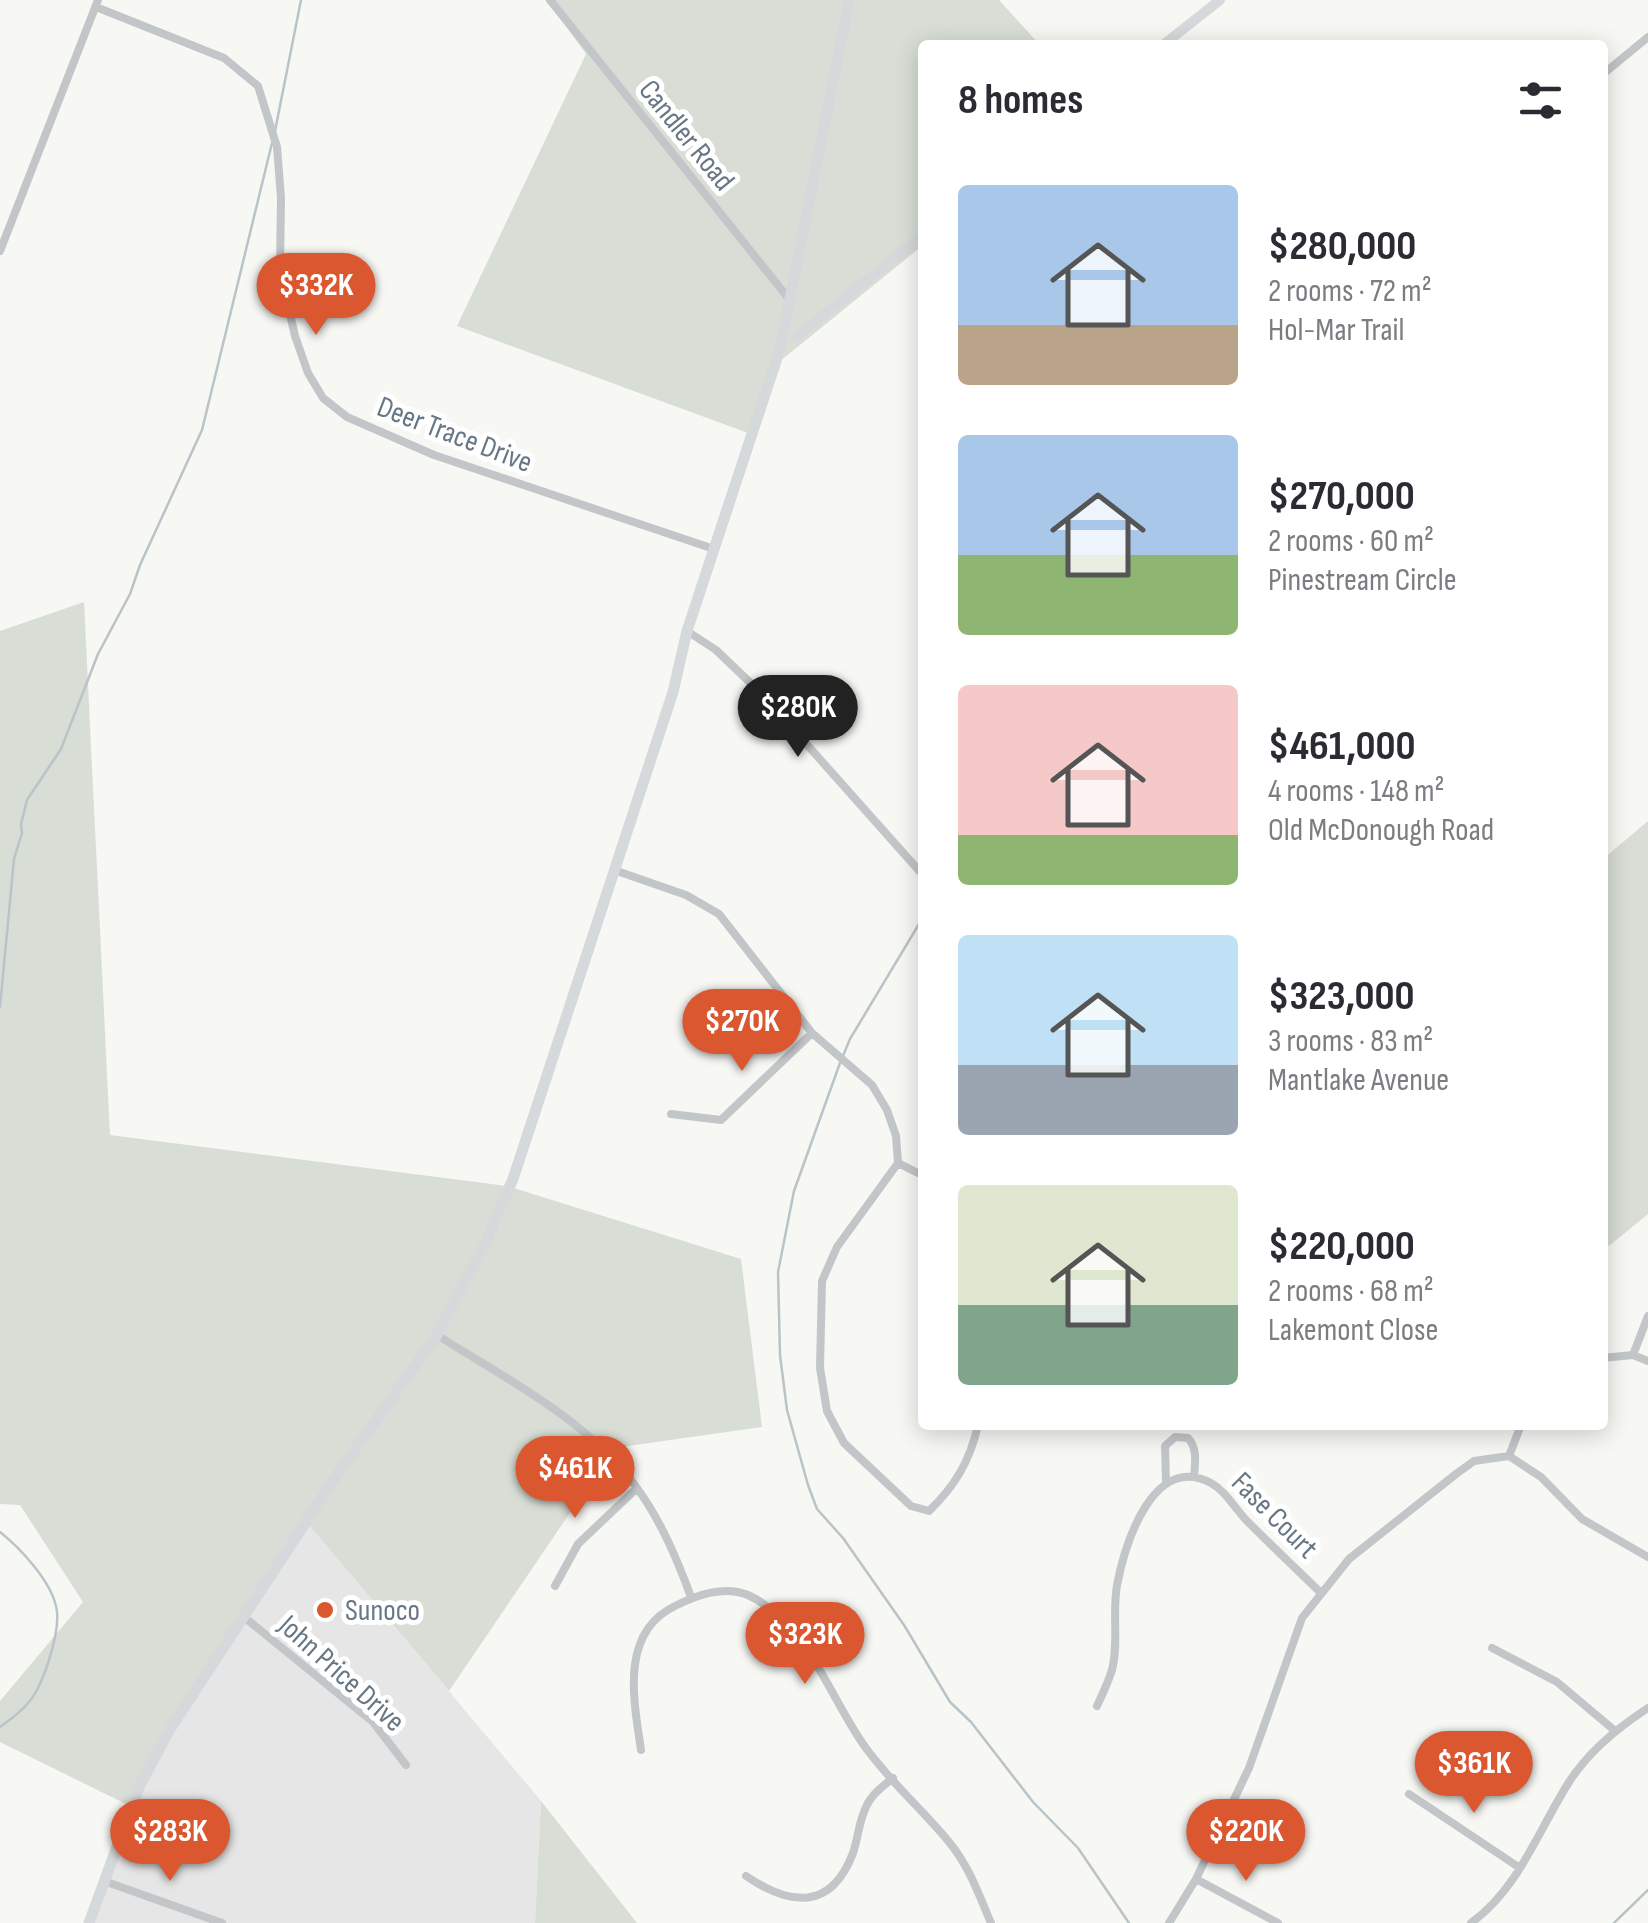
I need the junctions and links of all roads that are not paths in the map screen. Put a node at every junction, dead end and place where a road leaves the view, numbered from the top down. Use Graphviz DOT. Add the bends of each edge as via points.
graph roads {
  1 [pos="550,0"];
  2 [pos="849,0"];
  3 [pos="1220,0"];
  4 [pos="97,3"];
  5 [pos="1648,37"];
  6 [pos="1169,40"];
  7 [pos="1608,70"];
  8 [pos="918,239"];
  9 [pos="0,251"];
  10 [pos="789,299"];
  11 [pos="796,337"];
  12 [pos="780,349"];
  13 [pos="714,549"];
  14 [pos="687,631"];
  15 [pos="918,869"];
  16 [pos="614,870"];
  17 [pos="812,1033"];
  18 [pos="671,1114"];
  19 [pos="898,1163"];
  20 [pos="918,1173"];
  21 [pos="1648,1316"];
  22 [pos="436,1335"];
  23 [pos="1633,1355"];
  24 [pos="1608,1357"];
  25 [pos="1648,1361"];
  26 [pos="976,1430"];
  27 [pos="1519,1430"];
  28 [pos="1509,1456"];
  29 [pos="1194,1477"];
  30 [pos="1166,1482"];
  31 [pos="637,1488"];
  32 [pos="1648,1557"];
  33 [pos="555,1586"];
  34 [pos="1320,1592"];
  35 [pos="692,1598"];
  36 [pos="244,1617"];
  37 [pos="1492,1648"];
  38 [pos="1097,1706"];
  39 [pos="1648,1708"];
  40 [pos="1614,1730"];
  41 [pos="640,1750"];
  42 [pos="406,1765"];
  43 [pos="892,1778"];
  44 [pos="1409,1794"];
  45 [pos="1520,1868"];
  46 [pos="746,1876"];
  47 [pos="1196,1879"];
  48 [pos="104,1881"];
  49 [pos="89,1923"];
  50 [pos="222,1923"];
  51 [pos="991,1923"];
  52 [pos="1169,1923"];
  53 [pos="1278,1923"];
  54 [pos="1471,1923"];
  1 -- 10 [label="street, Candler Road"];
  2 -- 10 [label="main road"];
  3 -- 6 [label="street"];
  4 -- 9 [label="street"];
  4 -- 13 [label="street, Deer Trace Drive" via="224,58 258,86 277,147 280,271 300,351 323,398 347,417 434,455"];
  5 -- 7 [label="street"];
  8 -- 11 [label="street"];
  10 -- 12 [label="main road"];
  11 -- 12 [label="street"];
  12 -- 13 [label="main road"];
  13 -- 14 [label="main road"];
  14 -- 15 [label="street" via="762,693"];
  14 -- 16 [label="main road"];
  16 -- 17 [label="street" via="719,914"];
  16 -- 22 [label="main road" via="513,1179"];
  17 -- 18 [label="street" via="721,1120"];
  17 -- 19 [label="street" via="872,1085 896,1136"];
  19 -- 20 [label="street"];
  19 -- 26 [label="street" via="837,1248 822,1282 820,1368 827,1411 844,1443 911,1506 929,1512 965,1466"];
  21 -- 23 [label="street"];
  22 -- 31 [label="street" via="544,1402"];
  22 -- 36 [label="main road"];
  23 -- 24 [label="street"];
  23 -- 25 [label="street"];
  27 -- 28 [label="street"];
  28 -- 32 [label="street" via="1541,1477 1582,1519"];
  28 -- 34 [label="street" via="1474,1461 1349,1558"];
  29 -- 30 [label="street"];
  29 -- 30 [label="street" via="1194,1447 1188,1438 1175,1437 1165,1446"];
  29 -- 34 [label="street, Fase Court" via="1224,1492"];
  30 -- 38 [label="street" via="1140,1515 1118,1584 1112,1669"];
  31 -- 33 [label="street" via="578,1544"];
  31 -- 35 [label="street"];
  34 -- 47 [label="street" via="1302,1618 1249,1768"];
  35 -- 41 [label="street" via="650,1627 635,1657"];
  35 -- 43 [label="street" via="732,1590 775,1612 800,1638 865,1748"];
  36 -- 42 [label="street, John Price Drive" via="373,1722"];
  36 -- 48 [label="main road" via="146,1773"];
  37 -- 40 [label="street" via="1557,1682"];
  39 -- 40 [label="street"];
  40 -- 45 [label="street" via="1570,1780"];
  43 -- 46 [label="street" via="866,1806 845,1872 826,1892 785,1898"];
  43 -- 51 [label="street" via="968,1868"];
  44 -- 45 [label="street"];
  45 -- 54 [label="street" via="1494,1906"];
  47 -- 52 [label="street"];
  47 -- 53 [label="street"];
  48 -- 49 [label="main road"];
  48 -- 50 [label="street"];
}
